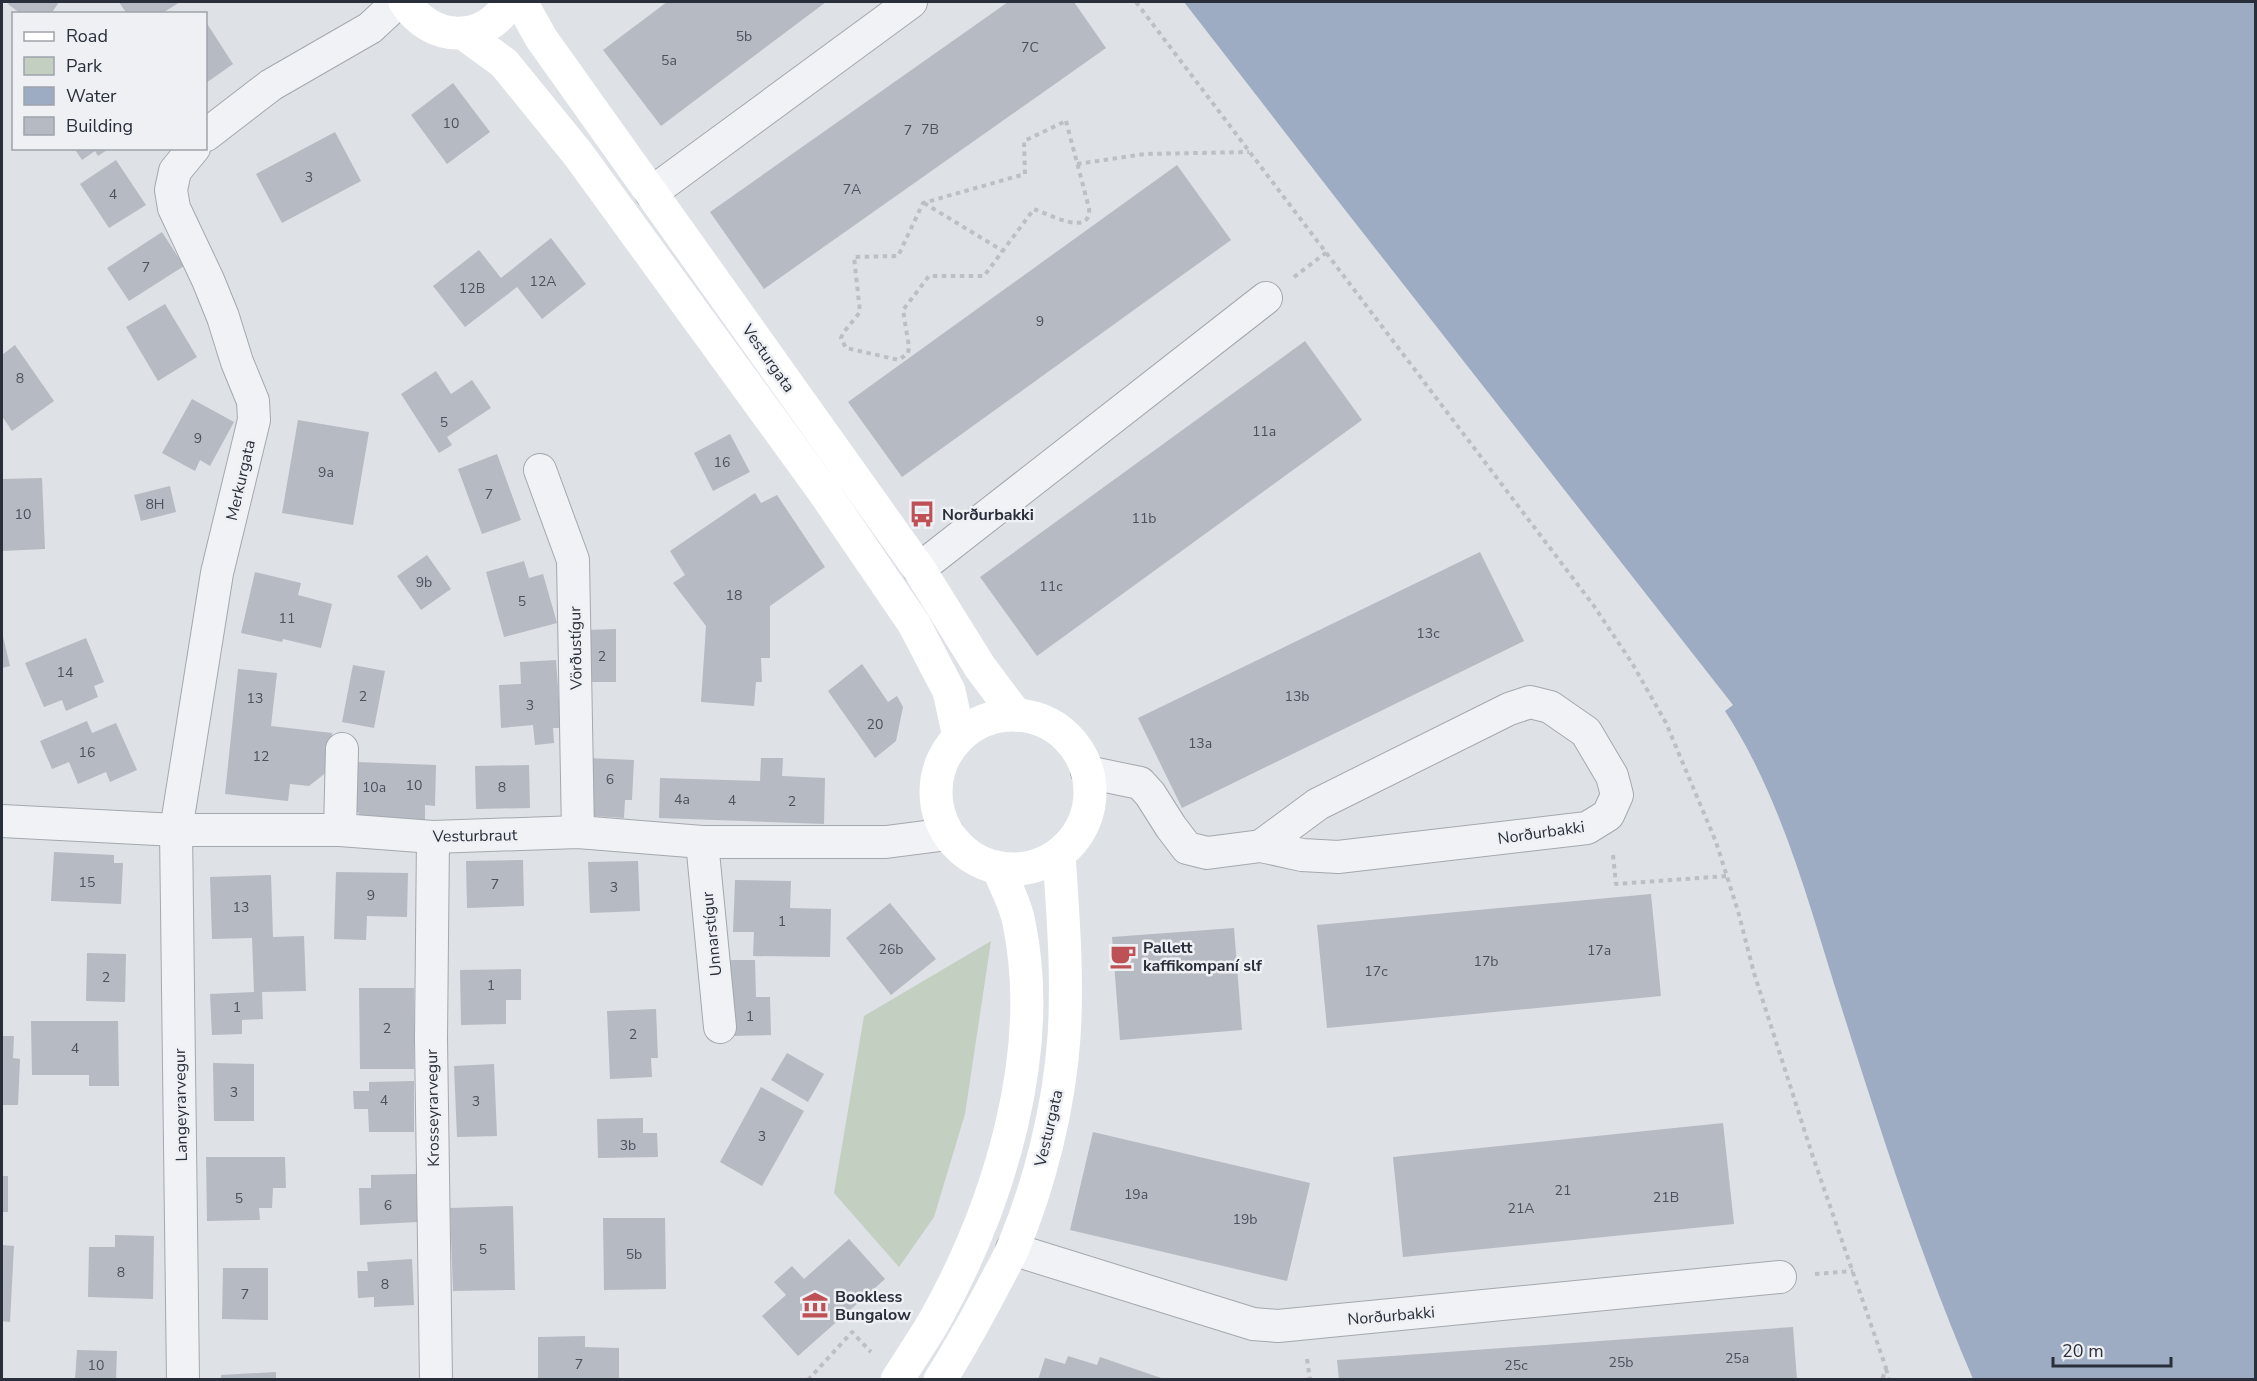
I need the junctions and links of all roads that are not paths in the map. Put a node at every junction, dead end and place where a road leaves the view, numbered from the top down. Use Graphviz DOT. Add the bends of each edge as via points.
graph roads {
  1 [pos="398,2"];
  2 [pos="405,2"];
  3 [pos="510,2"];
  4 [pos="521,2"];
  5 [pos="911,2"];
  6 [pos="463,33"];
  7 [pos="207,134"];
  8 [pos="192,150"];
  9 [pos="651,193"];
  10 [pos="1266,298"];
  11 [pos="540,470"];
  12 [pos="919,569"];
  13 [pos="1016,715"];
  14 [pos="959,737"];
  15 [pos="342,750"];
  16 [pos="1088,772"];
  17 [pos="2,821"];
  18 [pos="176,830"];
  19 [pos="340,830"];
  20 [pos="578,832"];
  21 [pos="948,834"];
  22 [pos="433,837"];
  23 [pos="702,842"];
  24 [pos="1261,846"];
  25 [pos="1059,855"];
  26 [pos="998,868"];
  27 [pos="720,1027"];
  28 [pos="1012,1249"];
  29 [pos="1780,1278"];
  30 [pos="897,1379"];
  31 [pos="183,1380"];
  32 [pos="436,1380"];
  33 [pos="940,1380"];
  1 -- 7 [label="street" via="370,28 272,85"];
  2 -- 6 [label="main road" via="427,25 444,32"];
  3 -- 6 [label="main road" via="489,24"];
  4 -- 9 [label="main road, Vesturgata" via="541,38"];
  5 -- 9 [label="street"];
  6 -- 14 [label="main road, Vesturgata" via="504,63 578,154 824,492 914,624 949,691"];
  8 -- 18 [label="street, Merkurgata" via="175,171 171,190 174,208 223,317 253,401 254,420 217,573"];
  9 -- 12 [label="main road, Vesturgata"];
  10 -- 12 [label="street"];
  11 -- 20 [label="street, Vörðustígur" via="573,560"];
  12 -- 13 [label="main road, Vesturgata" via="980,667"];
  13 -- 14 [label="main road" via="985,720"];
  13 -- 16 [label="main road" via="1038,719 1061,732 1082,757"];
  14 -- 21 [label="main road" via="944,758 936,783 938,809"];
  15 -- 19 [label="street"];
  16 -- 24 [label="street, Norðurbakki" via="1140,783 1187,848 1208,853"];
  16 -- 25 [label="main road" via="1086,818 1075,839"];
  17 -- 18 [label="street, Vesturbraut"];
  18 -- 19 [label="street, Vesturbraut"];
  18 -- 31 [label="street, Langeyrarvegur"];
  19 -- 22 [label="street, Vesturbraut"];
  20 -- 22 [label="street, Vesturbraut"];
  20 -- 23 [label="street, Vesturbraut"];
  21 -- 23 [label="street, Vesturbraut" via="886,842"];
  21 -- 26 [label="main road" via="978,861"];
  22 -- 32 [label="street, Krosseyrarvegur" via="431,1039"];
  23 -- 27 [label="street, Unnarstígur"];
  24 -- 24 [label="street, Norðurbakki" via="1302,855 1338,857 1587,828 1608,815 1617,795 1612,776 1586,732 1550,707 1530,702 1318,804"];
  25 -- 26 [label="main road" via="1029,868"];
  25 -- 28 [label="main road, Vesturgata" via="1064,1037 1046,1142"];
  26 -- 30 [label="main road" via="1019,922 1026,987 1019,1086 998,1175 974,1238 935,1318"];
  28 -- 29 [label="street, Norðurbakki" via="1253,1324 1278,1326"];
  28 -- 33 [label="main road, Vesturgata" via="969,1335"];
}
